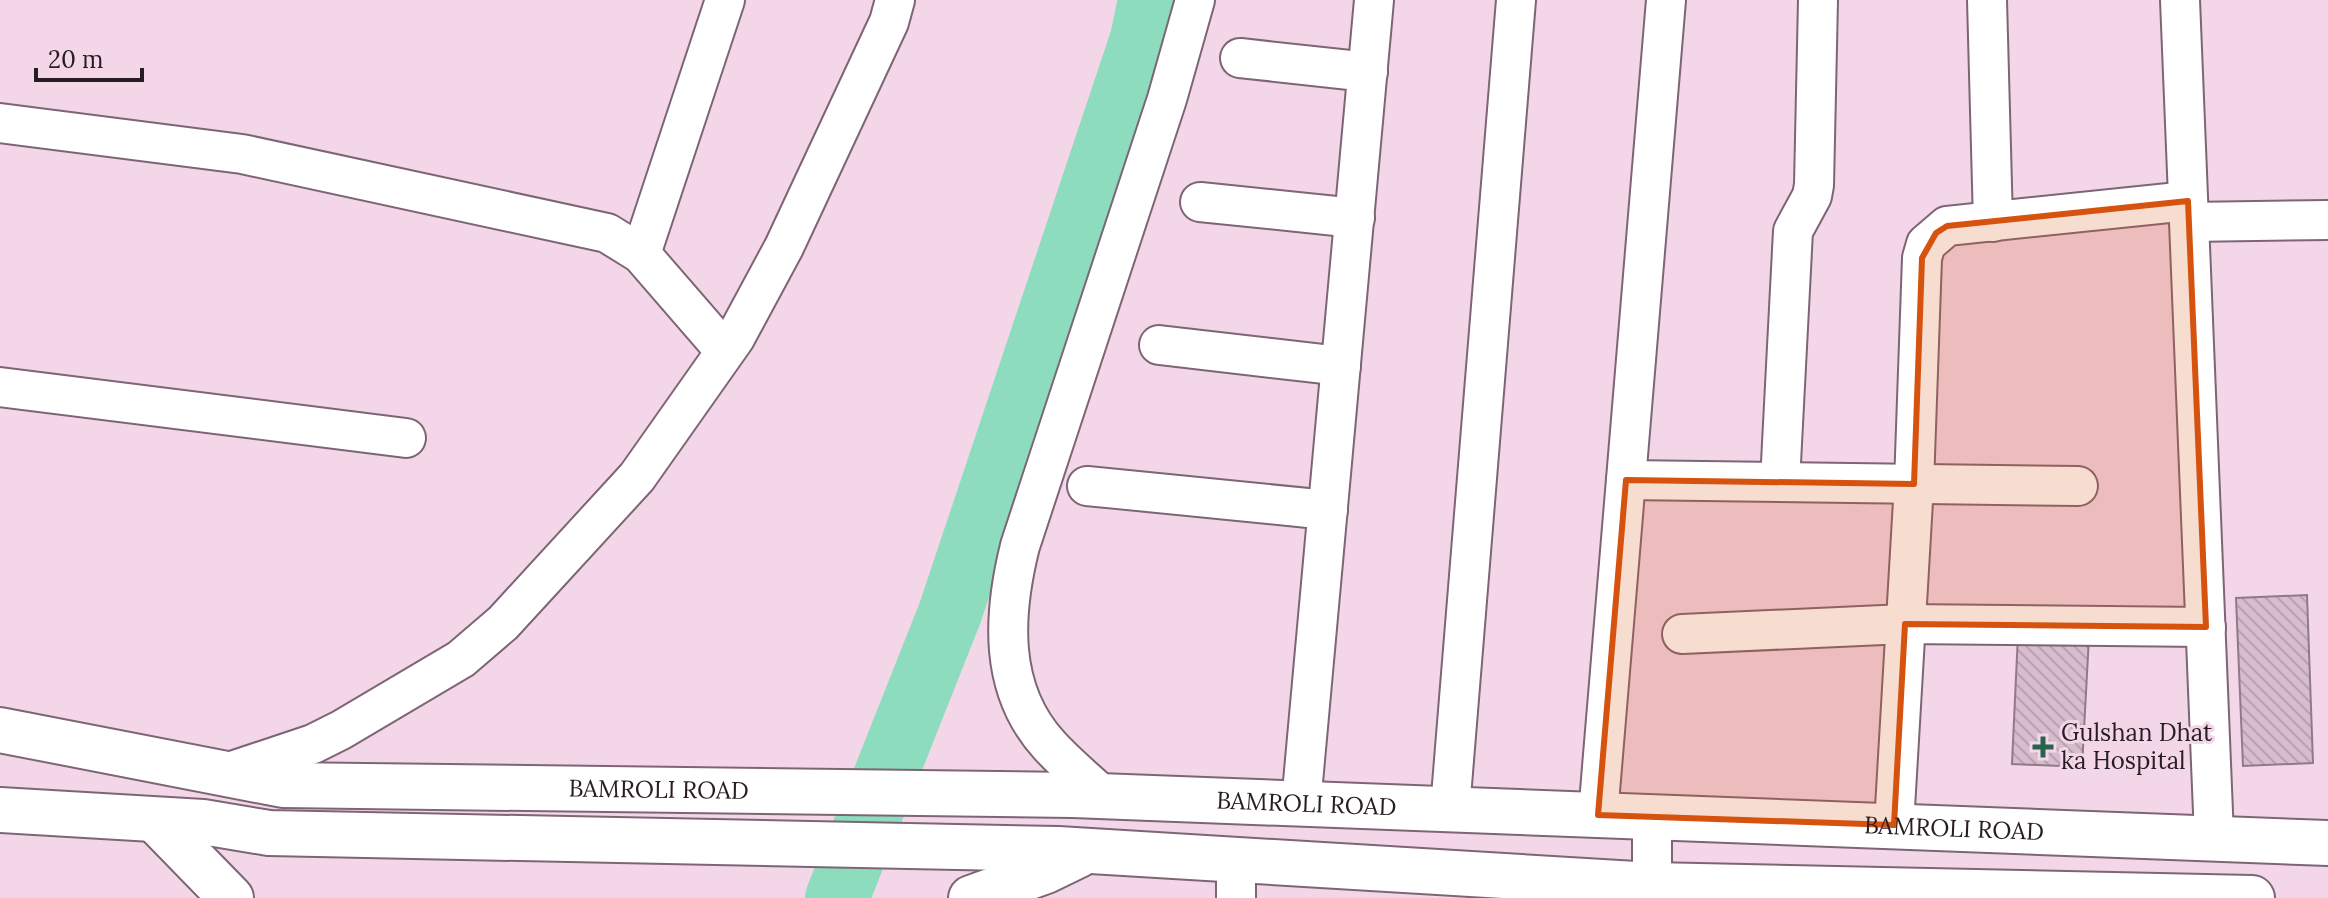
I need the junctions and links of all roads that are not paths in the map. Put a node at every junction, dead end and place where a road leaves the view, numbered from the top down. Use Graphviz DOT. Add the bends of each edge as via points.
graph roads {
  1 [pos="725,0"];
  2 [pos="895,0"];
  3 [pos="1195,0"];
  4 [pos="1374,0"];
  5 [pos="1516,0"];
  6 [pos="1666,0"];
  7 [pos="1818,0"];
  8 [pos="1987,0"];
  9 [pos="2180,0"];
  10 [pos="1240,58"];
  11 [pos="1368,72"];
  12 [pos="0,123"];
  13 [pos="1200,202"];
  14 [pos="2189,212"];
  15 [pos="1355,218"];
  16 [pos="2328,220"];
  17 [pos="1993,222"];
  18 [pos="641,254"];
  19 [pos="1159,345"];
  20 [pos="725,351"];
  21 [pos="1341,366"];
  22 [pos="0,387"];
  23 [pos="406,438"];
  24 [pos="1626,480"];
  25 [pos="1780,482"];
  26 [pos="1914,484"];
  27 [pos="1087,486"];
  28 [pos="2078,486"];
  29 [pos="1328,510"];
  30 [pos="1905,624"];
  31 [pos="2206,627"];
  32 [pos="1682,634"];
  33 [pos="0,730"];
  34 [pos="223,774"];
  35 [pos="1088,796"];
  36 [pos="1301,804"];
  37 [pos="1450,809"];
  38 [pos="0,810"];
  39 [pos="1598,815"];
  40 [pos="1652,817"];
  41 [pos="155,820"];
  42 [pos="1894,825"];
  43 [pos="2214,837"];
  44 [pos="2328,843"];
  45 [pos="1060,867"];
  46 [pos="1236,879"];
  47 [pos="1414,884"];
  48 [pos="1652,891"];
  49 [pos="231,898"];
  50 [pos="971,898"];
  51 [pos="2252,898"];
  1 -- 18 [label="street"];
  2 -- 20 [label="street" via="784,247"];
  3 -- 35 [label="street" via="1009,590 1006,643 1014,680 1028,714"];
  4 -- 11 [label="street"];
  5 -- 37 [label="street"];
  6 -- 24 [label="street"];
  7 -- 25 [label="street" via="1814,185 1793,231"];
  8 -- 17 [label="street"];
  9 -- 14 [label="street"];
  10 -- 11 [label="street"];
  11 -- 15 [label="street"];
  12 -- 18 [label="street" via="242,154 607,233"];
  13 -- 15 [label="street"];
  14 -- 16 [label="street"];
  14 -- 17 [label="street"];
  14 -- 31 [label="street"];
  15 -- 21 [label="street"];
  17 -- 26 [label="street" via="1947,226 1926,244"];
  18 -- 20 [label="street"];
  19 -- 21 [label="street"];
  20 -- 34 [label="street" via="637,477 503,623 461,659 313,744"];
  21 -- 29 [label="street"];
  22 -- 23 [label="street"];
  24 -- 25 [label="street"];
  24 -- 39 [label="street"];
  25 -- 26 [label="street"];
  26 -- 28 [label="street"];
  26 -- 30 [label="street"];
  27 -- 29 [label="street"];
  29 -- 36 [label="street"];
  30 -- 31 [label="street"];
  30 -- 32 [label="street"];
  30 -- 42 [label="street"];
  31 -- 43 [label="street"];
  33 -- 34 [label="street, BAMROLI ROAD"];
  34 -- 35 [label="street, BAMROLI ROAD" via="283,785"];
  35 -- 36 [label="street, BAMROLI ROAD"];
  36 -- 37 [label="street, BAMROLI ROAD"];
  37 -- 39 [label="street, BAMROLI ROAD"];
  38 -- 41 [label="street"];
  39 -- 40 [label="street, BAMROLI ROAD"];
  40 -- 42 [label="street, BAMROLI ROAD"];
  40 -- 48 [label="street"];
  41 -- 45 [label="street" via="269,833"];
  41 -- 49 [label="street"];
  42 -- 43 [label="street, BAMROLI ROAD"];
  43 -- 44 [label="street, BAMROLI ROAD"];
  45 -- 46 [label="street"];
  45 -- 50 [label="street"];
  46 -- 47 [label="street"];
  47 -- 48 [label="street"];
  48 -- 51 [label="street"];
}
